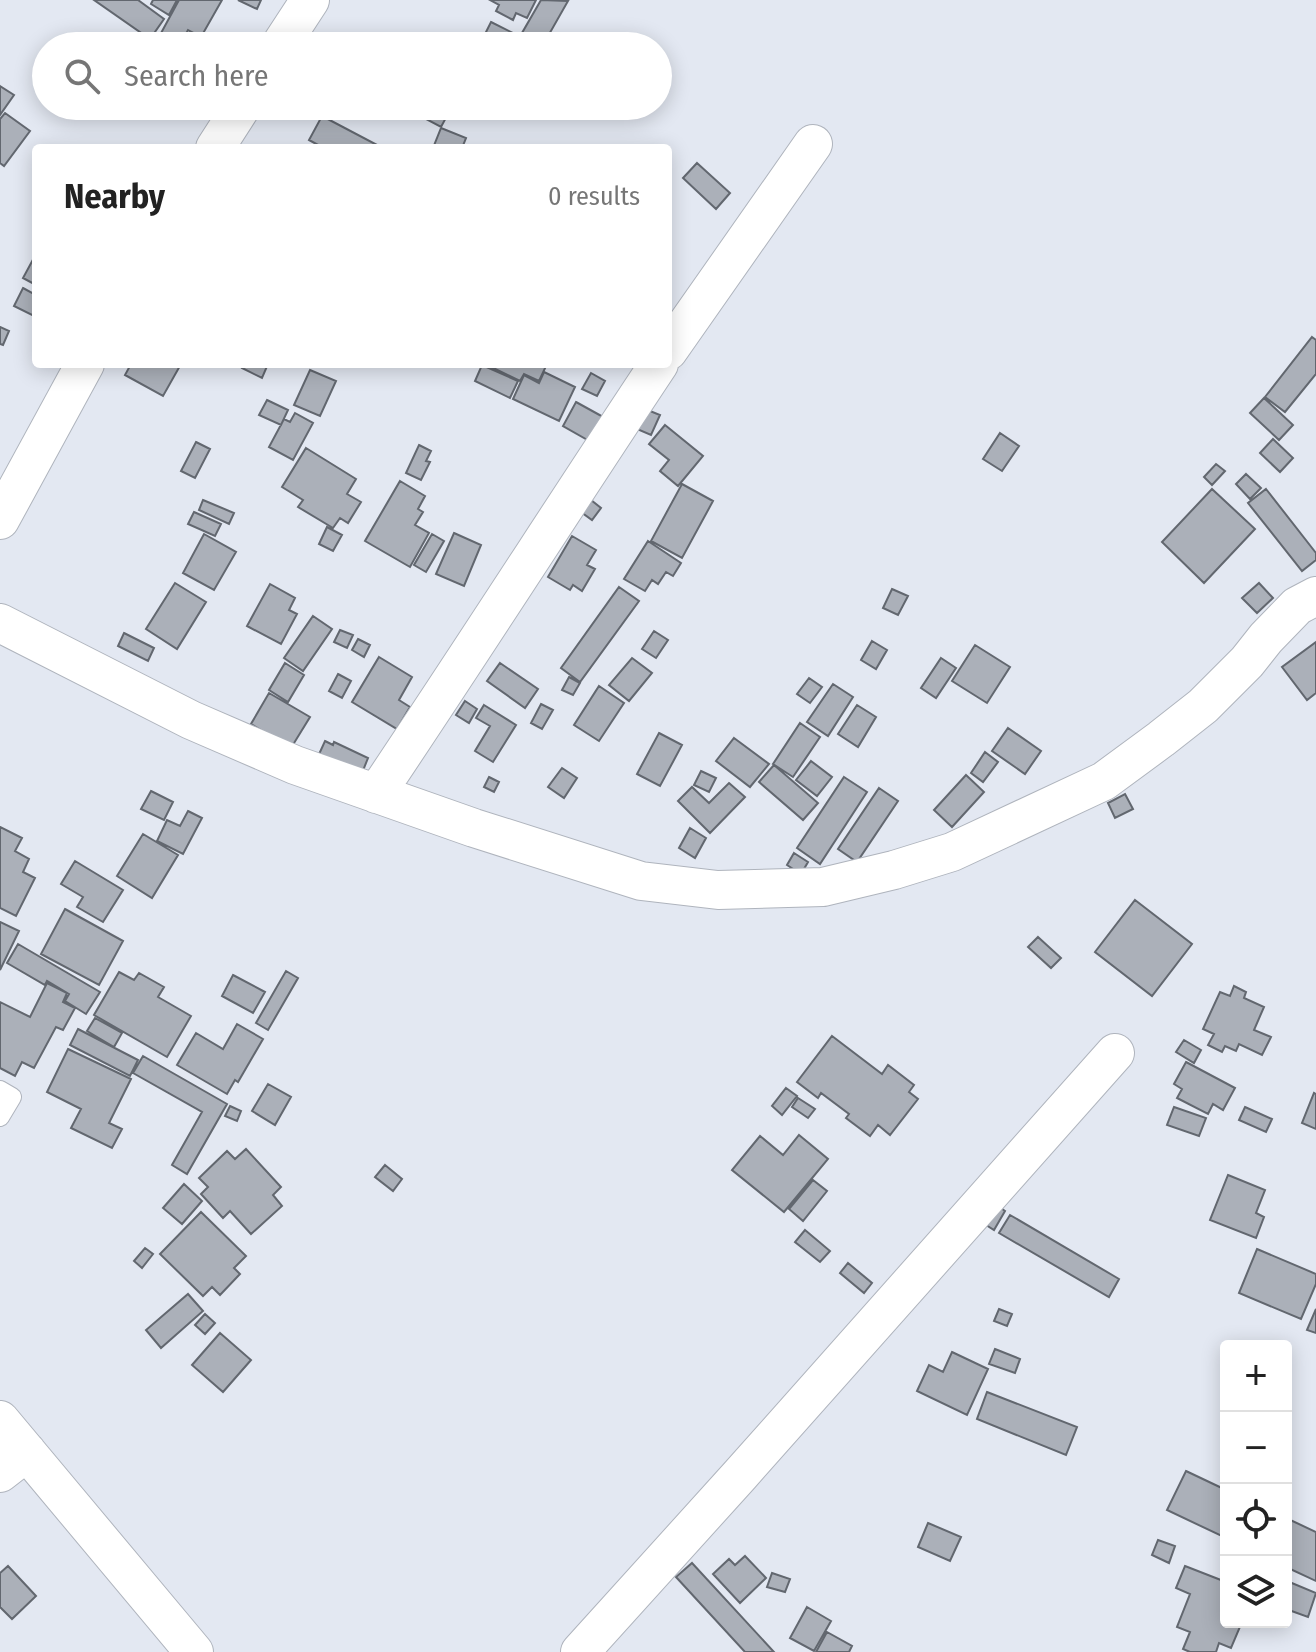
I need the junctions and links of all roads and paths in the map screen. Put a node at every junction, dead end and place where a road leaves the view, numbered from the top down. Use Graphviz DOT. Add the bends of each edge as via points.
graph roads {
  1 [pos="310,0"];
  2 [pos="289,32"];
  3 [pos="233,120"];
  4 [pos="218,144"];
  5 [pos="813,144"];
  6 [pos="672,345"];
  7 [pos="83,368"];
  8 [pos="656,368"];
  9 [pos="0,520"];
  10 [pos="1316,596"];
  11 [pos="0,623"];
  12 [pos="376,794"];
  13 [pos="1115,1053"];
  14 [pos="0,1090"];
  15 [pos="0,1117"];
  16 [pos="0,1420"];
  17 [pos="13,1463"];
  18 [pos="194,1652"];
  19 [pos="580,1652"];
  1 -- 2 [label="street"];
  3 -- 4 [label="street"];
  5 -- 6 [label="street"];
  7 -- 9 [label="street"];
  8 -- 12 [label="street"];
  10 -- 12 [label="street" via="1297,606 1203,706 1104,781 952,852 823,887 718,890 641,881"];
  11 -- 12 [label="street" via="191,720"];
  13 -- 19 [label="street"];
  14 -- 15 [label="lane" via="12,1097"];
  16 -- 17 [label="street"];
  17 -- 18 [label="street"];
}
